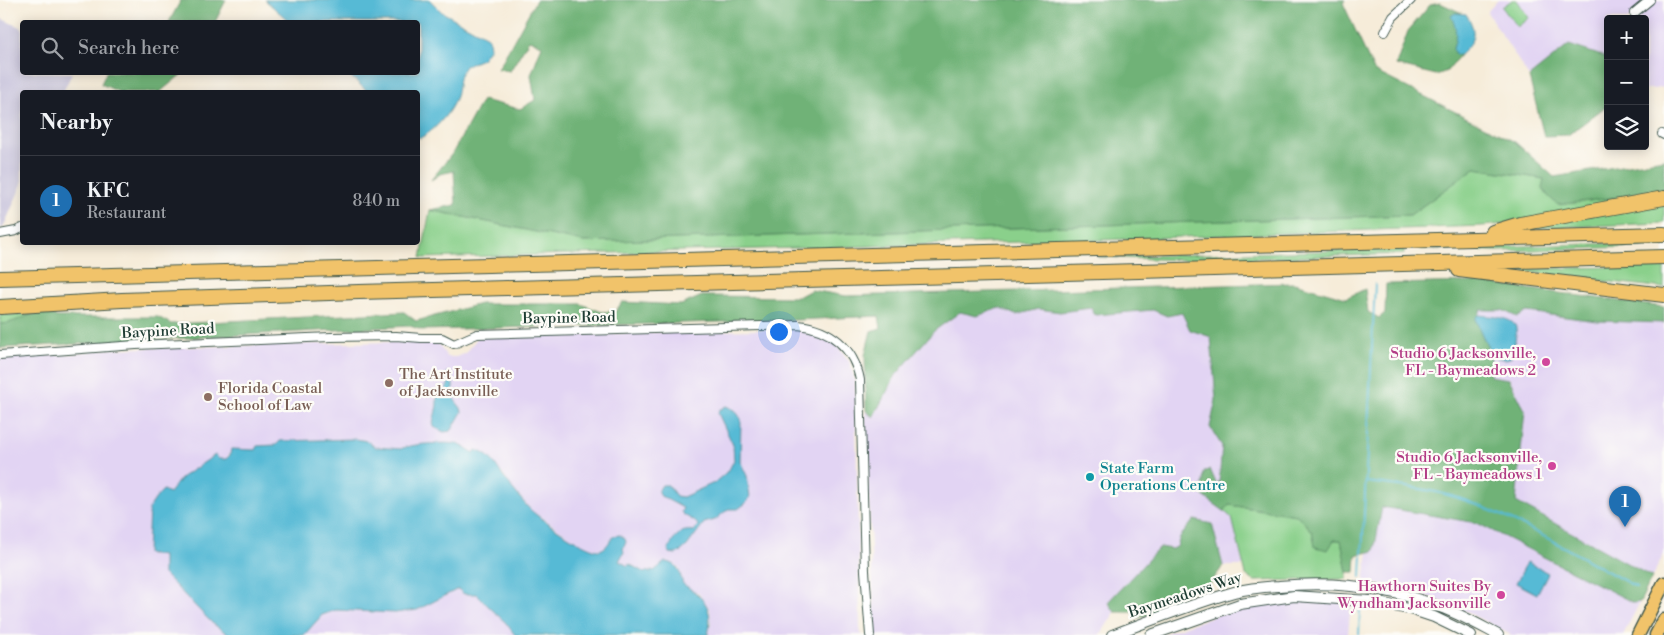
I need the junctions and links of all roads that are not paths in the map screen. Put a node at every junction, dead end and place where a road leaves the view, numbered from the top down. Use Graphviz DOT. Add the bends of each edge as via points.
graph roads {
  1 [pos="1411,0"];
  2 [pos="1650,0"];
  3 [pos="1634,13"];
  4 [pos="1385,32"];
  5 [pos="1664,198"];
  6 [pos="20,229"];
  7 [pos="0,234"];
  8 [pos="1664,234"];
  9 [pos="1474,238"];
  10 [pos="1664,258"];
  11 [pos="1412,264"];
  12 [pos="0,278"];
  13 [pos="1664,295"];
  14 [pos="0,307"];
  15 [pos="0,355"];
  16 [pos="1664,583"];
  17 [pos="1440,606"];
  18 [pos="1434,618"];
  19 [pos="1664,620"];
  20 [pos="870,635"];
  21 [pos="1112,635"];
  22 [pos="1151,635"];
  23 [pos="1471,635"];
  24 [pos="1498,635"];
  25 [pos="1638,635"];
  26 [pos="1656,635"];
  1 -- 4 [label="street" via="1392,17"];
  2 -- 3 [label="street"];
  5 -- 9 [label="highway" via="1520,224"];
  6 -- 7 [label="street"];
  8 -- 9 [label="highway"];
  9 -- 12 [label="highway"];
  10 -- 11 [label="highway"];
  11 -- 13 [label="highway"];
  11 -- 14 [label="highway" via="359,292"];
  15 -- 20 [label="street, Baypine Road" via="136,345 331,337 442,338 454,344 477,334 798,325 816,328 841,343 858,372"];
  16 -- 25 [label="main road"];
  17 -- 18 [label="street"];
  17 -- 21 [label="street, Baymeadows Way" via="1403,594 1361,586 1299,584 1235,592"];
  17 -- 24 [label="street, Baymeadows Way"];
  18 -- 22 [label="street, Baymeadows Way" via="1370,601 1294,596 1240,604"];
  18 -- 23 [label="street, Baymeadows Way"];
  19 -- 26 [label="main road"];
}
